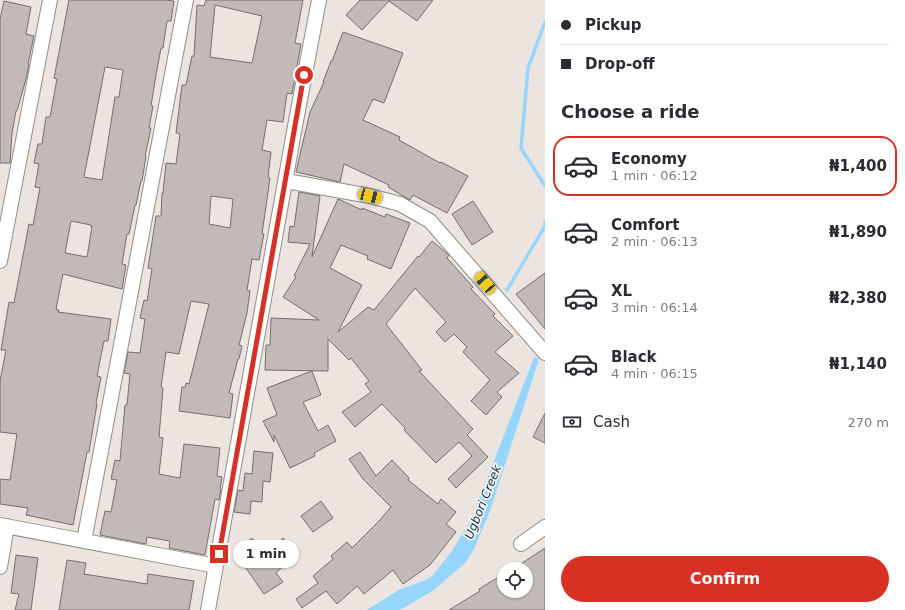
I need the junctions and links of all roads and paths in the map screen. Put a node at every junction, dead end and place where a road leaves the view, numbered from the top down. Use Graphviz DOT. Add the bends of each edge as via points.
graph roads {
  1 [pos="50,0"];
  2 [pos="186,0"];
  3 [pos="319,0"];
  4 [pos="286,180"];
  5 [pos="0,261"];
  6 [pos="545,354"];
  7 [pos="3,525"];
  8 [pos="545,528"];
  9 [pos="84,541"];
  10 [pos="521,544"];
  11 [pos="216,566"];
  12 [pos="0,567"];
  13 [pos="208,610"];
  1 -- 5 [label="street"];
  2 -- 9 [label="street"];
  3 -- 4 [label="street"];
  4 -- 6 [label="street" via="400,204 430,221"];
  4 -- 11 [label="street"];
  7 -- 9 [label="street"];
  7 -- 12 [label="street"];
  8 -- 10 [label="street"];
  9 -- 11 [label="street"];
  11 -- 13 [label="street"];
}
